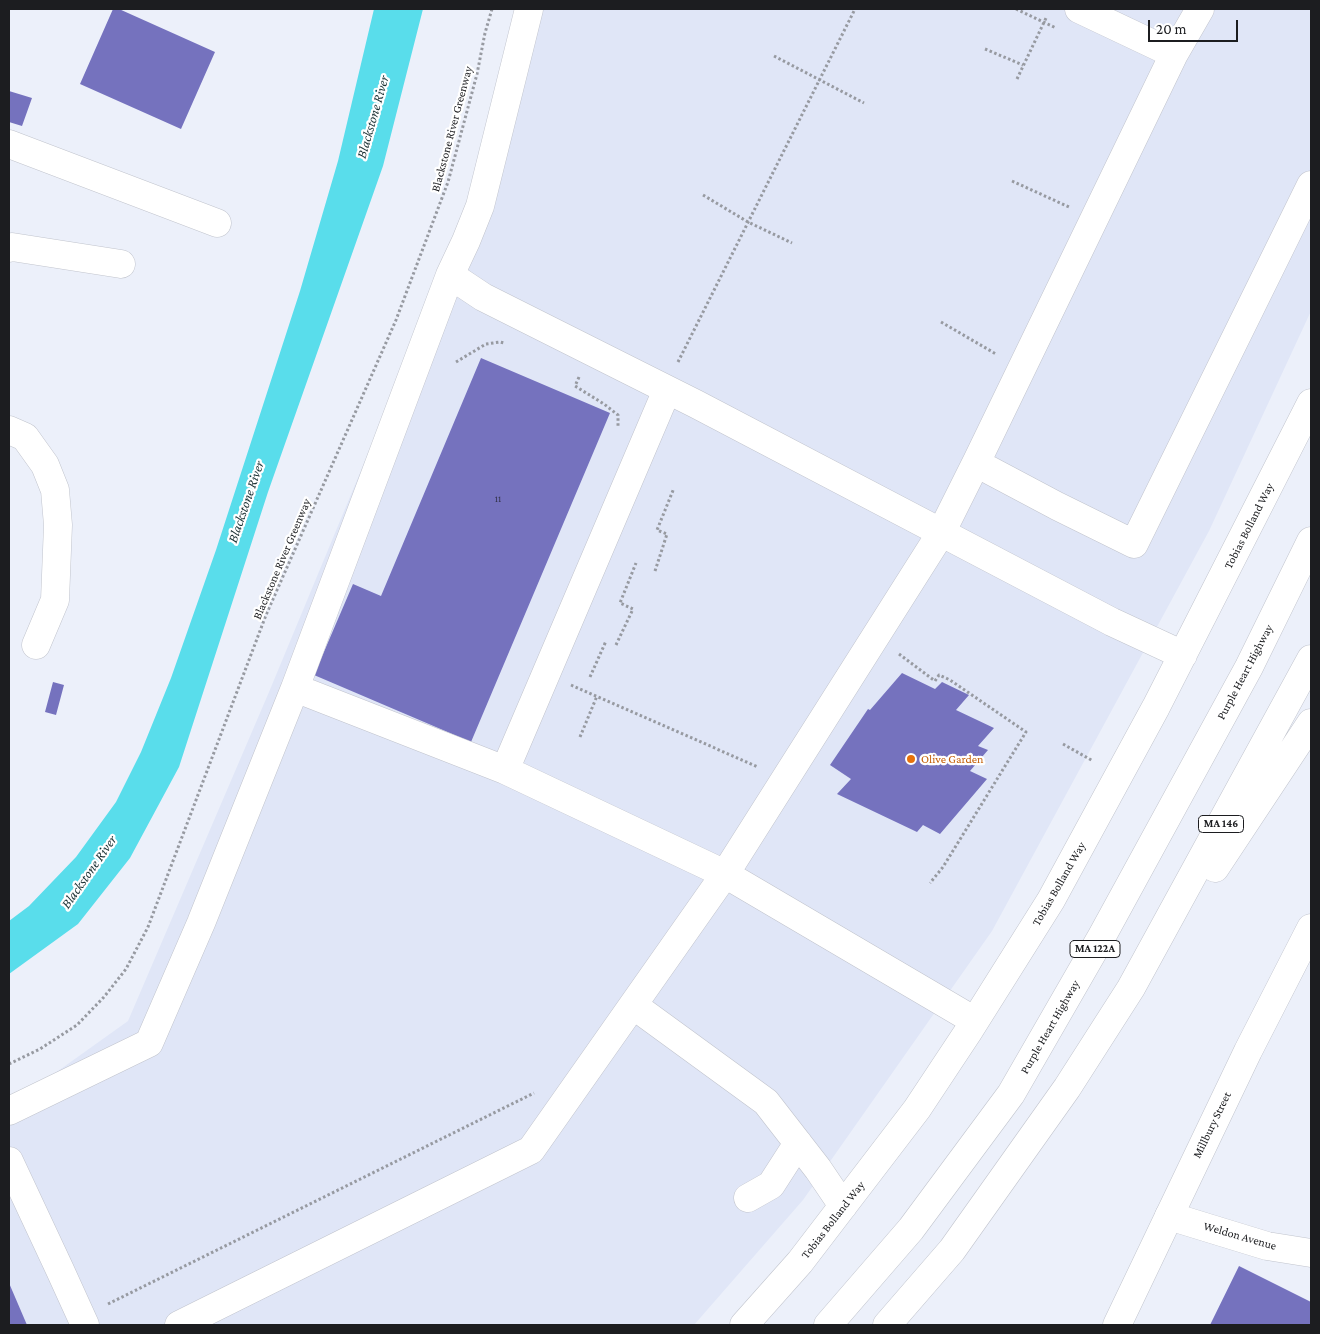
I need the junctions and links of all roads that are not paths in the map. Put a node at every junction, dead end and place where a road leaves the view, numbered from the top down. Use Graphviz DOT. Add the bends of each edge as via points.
graph roads {
  1 [pos="529,9"];
  2 [pos="1079,9"];
  3 [pos="1200,9"];
  4 [pos="1174,54"];
  5 [pos="9,144"];
  6 [pos="1311,185"];
  7 [pos="217,223"];
  8 [pos="9,248"];
  9 [pos="121,264"];
  10 [pos="450,275"];
  11 [pos="671,380"];
  12 [pos="1311,403"];
  13 [pos="9,430"];
  14 [pos="976,463"];
  15 [pos="941,533"];
  16 [pos="1311,542"];
  17 [pos="36,645"];
  18 [pos="1183,655"];
  19 [pos="1311,659"];
  20 [pos="295,688"];
  21 [pos="1311,723"];
  22 [pos="505,770"];
  23 [pos="725,874"];
  24 [pos="1311,928"];
  25 [pos="1131,988"];
  26 [pos="633,1005"];
  27 [pos="975,1021"];
  28 [pos="9,1112"];
  29 [pos="798,1143"];
  30 [pos="9,1161"];
  31 [pos="748,1198"];
  32 [pos="843,1206"];
  33 [pos="1169,1216"];
  34 [pos="1311,1253"];
  35 [pos="85,1325"];
  36 [pos="179,1325"];
  37 [pos="744,1325"];
  38 [pos="828,1325"];
  39 [pos="887,1325"];
  40 [pos="1117,1325"];
  1 -- 10 [label="main road" via="480,206"];
  2 -- 4 [label="main road"];
  3 -- 4 [label="main road"];
  4 -- 14 [label="main road"];
  5 -- 7 [label="main road"];
  6 -- 14 [label="main road" via="1134,544"];
  8 -- 9 [label="main road"];
  10 -- 11 [label="main road" via="484,297"];
  10 -- 20 [label="main road"];
  11 -- 15 [label="main road"];
  11 -- 22 [label="main road"];
  12 -- 18 [label="main road, Tobias Bolland Way"];
  13 -- 17 [label="main road" via="25,437 45,465 55,490 58,525 55,600"];
  14 -- 15 [label="main road"];
  15 -- 18 [label="main road"];
  15 -- 23 [label="main road"];
  16 -- 38 [label="main road, Purple Heart Highway / MA 122A" via="1244,676 1102,936 1011,1094 911,1229"];
  18 -- 27 [label="main road, Tobias Bolland Way" via="1052,900"];
  19 -- 25 [label="main road, MA 146"];
  20 -- 22 [label="main road"];
  20 -- 28 [label="main road" via="149,1043"];
  21 -- 25 [label="main road"];
  22 -- 23 [label="main road"];
  23 -- 26 [label="main road"];
  23 -- 27 [label="main road"];
  24 -- 33 [label="main road, Millbury Street"];
  25 -- 39 [label="main road" via="1067,1088 952,1250"];
  26 -- 29 [label="main road" via="766,1102"];
  26 -- 36 [label="main road" via="532,1150"];
  27 -- 32 [label="main road, Tobias Bolland Way" via="917,1109"];
  29 -- 31 [label="main road" via="771,1185"];
  29 -- 32 [label="main road"];
  30 -- 35 [label="main road"];
  32 -- 37 [label="main road, Tobias Bolland Way" via="800,1262"];
  33 -- 34 [label="main road, Weldon Avenue" via="1267,1246"];
  33 -- 40 [label="main road, Millbury Street"];
}
